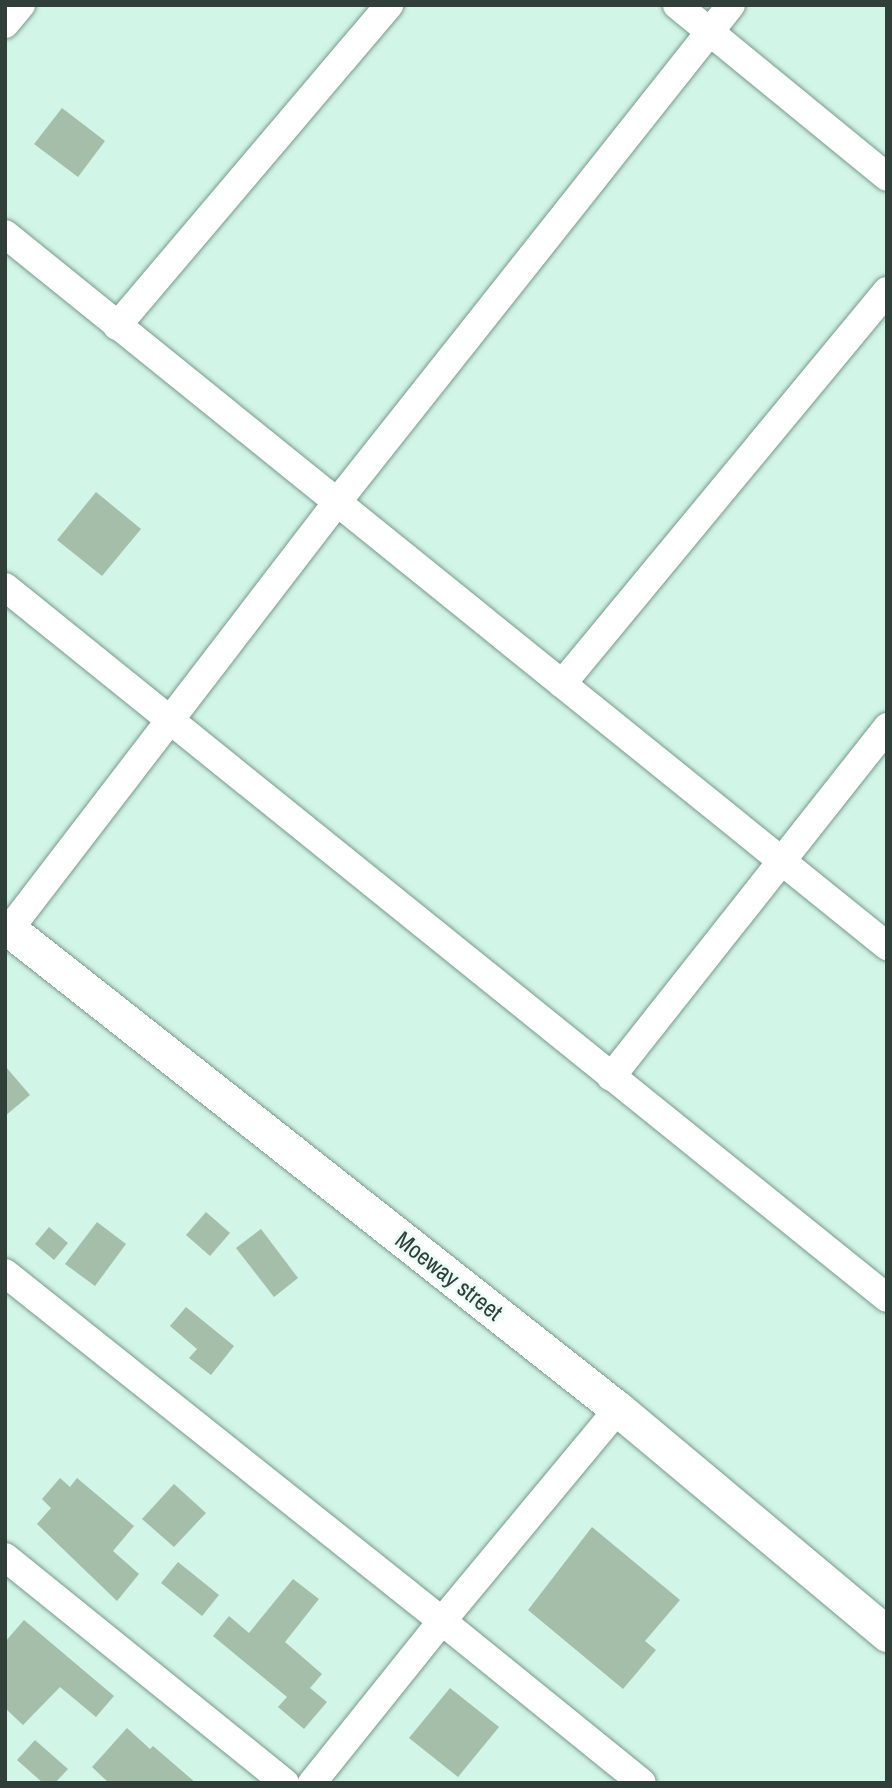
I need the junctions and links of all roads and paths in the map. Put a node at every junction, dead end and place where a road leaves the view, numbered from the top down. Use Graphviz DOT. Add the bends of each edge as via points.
graph roads {
  1 [pos="21,5"];
  2 [pos="389,5"];
  3 [pos="677,5"];
  4 [pos="731,5"];
  5 [pos="5,24"];
  6 [pos="711,32"];
  7 [pos="887,177"];
  8 [pos="5,234"];
  9 [pos="887,291"];
  10 [pos="117,327"];
  11 [pos="338,501"];
  12 [pos="5,587"];
  13 [pos="562,684"];
  14 [pos="172,722"];
  15 [pos="887,727"];
  16 [pos="782,860"];
  17 [pos="7,930"];
  18 [pos="887,946"];
  19 [pos="611,1077"];
  20 [pos="5,1273"];
  21 [pos="887,1298"];
  22 [pos="618,1409"];
  23 [pos="5,1557"];
  24 [pos="442,1621"];
  25 [pos="887,1634"];
  26 [pos="285,1783"];
  27 [pos="312,1783"];
  28 [pos="642,1783"];
  1 -- 5 [label="street"];
  2 -- 10 [label="street"];
  3 -- 6 [label="street"];
  4 -- 6 [label="street"];
  6 -- 7 [label="street"];
  6 -- 11 [label="street"];
  8 -- 10 [label="street"];
  9 -- 13 [label="street"];
  10 -- 11 [label="street"];
  11 -- 13 [label="street"];
  11 -- 14 [label="street"];
  12 -- 14 [label="street"];
  13 -- 16 [label="street"];
  14 -- 17 [label="street"];
  14 -- 19 [label="street"];
  15 -- 16 [label="street"];
  16 -- 18 [label="street"];
  16 -- 19 [label="street"];
  17 -- 22 [label="street, Moeway street"];
  19 -- 21 [label="street"];
  20 -- 24 [label="street"];
  22 -- 24 [label="street"];
  22 -- 25 [label="street, Moeway street"];
  23 -- 26 [label="street"];
  24 -- 27 [label="street"];
  24 -- 28 [label="street"];
}
